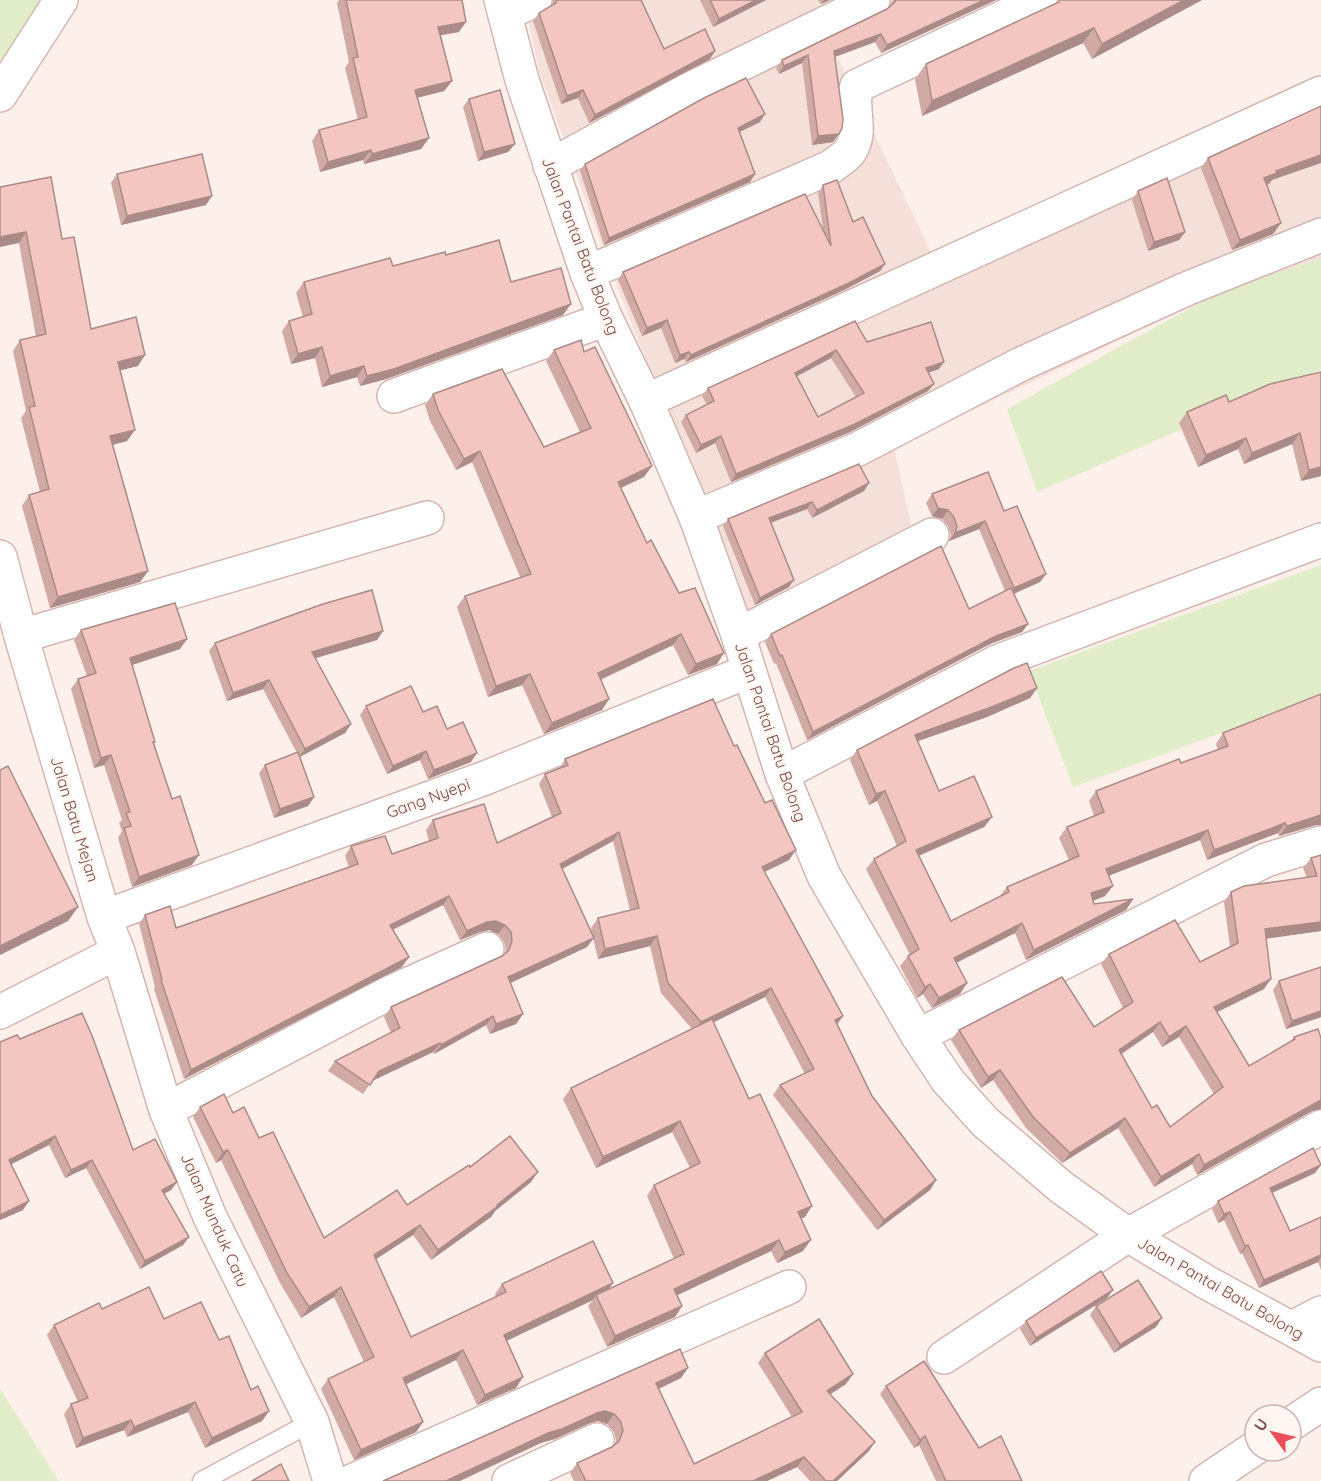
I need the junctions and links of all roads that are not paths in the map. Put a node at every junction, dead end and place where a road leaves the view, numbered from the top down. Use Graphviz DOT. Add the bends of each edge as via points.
graph roads {
  1 [pos="61,0"];
  2 [pos="535,0"];
  3 [pos="873,0"];
  4 [pos="1040,0"];
  5 [pos="503,7"];
  6 [pos="1321,93"];
  7 [pos="0,95"];
  8 [pos="550,166"];
  9 [pos="1321,234"];
  10 [pos="588,273"];
  11 [pos="606,319"];
  12 [pos="394,396"];
  13 [pos="646,401"];
  14 [pos="428,518"];
  15 [pos="697,520"];
  16 [pos="932,535"];
  17 [pos="1321,540"];
  18 [pos="0,557"];
  19 [pos="738,635"];
  20 [pos="21,636"];
  21 [pos="749,671"];
  22 [pos="783,774"];
  23 [pos="1321,843"];
  24 [pos="104,917"];
  25 [pos="487,949"];
  26 [pos="118,952"];
  27 [pos="0,1012"];
  28 [pos="918,1036"];
  29 [pos="166,1110"];
  30 [pos="1321,1127"];
  31 [pos="1128,1235"];
  32 [pos="789,1287"];
  33 [pos="1321,1313"];
  34 [pos="1292,1328"];
  35 [pos="1321,1345"];
  36 [pos="944,1358"];
  37 [pos="1321,1404"];
  38 [pos="1303,1416"];
  39 [pos="312,1422"];
  40 [pos="597,1440"];
  41 [pos="1243,1456"];
  42 [pos="202,1481"];
  43 [pos="330,1481"];
  44 [pos="352,1481"];
  45 [pos="509,1481"];
  46 [pos="1206,1481"];
  1 -- 7 [label="street"];
  2 -- 5 [label="street"];
  3 -- 8 [label="street" via="690,89"];
  4 -- 10 [label="street" via="858,86 854,95 858,131 849,152 831,167"];
  5 -- 8 [label="street, Jalan Pantai Batu Bolong"];
  6 -- 13 [label="street"];
  8 -- 10 [label="street, Jalan Pantai Batu Bolong"];
  9 -- 15 [label="street" via="1186,289 1022,364 858,448 703,514"];
  10 -- 11 [label="street, Jalan Pantai Batu Bolong"];
  11 -- 12 [label="street"];
  11 -- 13 [label="street, Jalan Pantai Batu Bolong"];
  13 -- 15 [label="street, Jalan Pantai Batu Bolong"];
  14 -- 20 [label="street"];
  15 -- 19 [label="street, Jalan Pantai Batu Bolong"];
  16 -- 19 [label="street"];
  17 -- 22 [label="street" via="999,661"];
  18 -- 20 [label="street, Jalan Batu Mejan"];
  19 -- 21 [label="street, Jalan Pantai Batu Bolong"];
  20 -- 24 [label="street, Jalan Batu Mejan"];
  21 -- 22 [label="street, Jalan Pantai Batu Bolong"];
  21 -- 24 [label="street, Gang Nyepi" via="485,778"];
  22 -- 28 [label="street, Jalan Pantai Batu Bolong" via="824,876"];
  23 -- 28 [label="street" via="1266,860"];
  24 -- 26 [label="street, Jalan Batu Mejan"];
  25 -- 29 [label="street" via="389,993"];
  26 -- 27 [label="street"];
  26 -- 29 [label="street, Jalan Munduk Catu"];
  28 -- 31 [label="street, Jalan Pantai Batu Bolong" via="948,1081 985,1122 1061,1187"];
  29 -- 39 [label="street, Jalan Munduk Catu" via="210,1217"];
  30 -- 31 [label="street"];
  31 -- 34 [label="street, Jalan Pantai Batu Bolong"];
  31 -- 36 [label="street"];
  32 -- 44 [label="street"];
  33 -- 34 [label="street"];
  34 -- 35 [label="street, Jalan Pantai Batu Bolong"];
  37 -- 38 [label="street"];
  39 -- 42 [label="lane"];
  39 -- 43 [label="street, Jalan Munduk Catu"];
  40 -- 45 [label="street"];
  41 -- 46 [label="street"];
}
